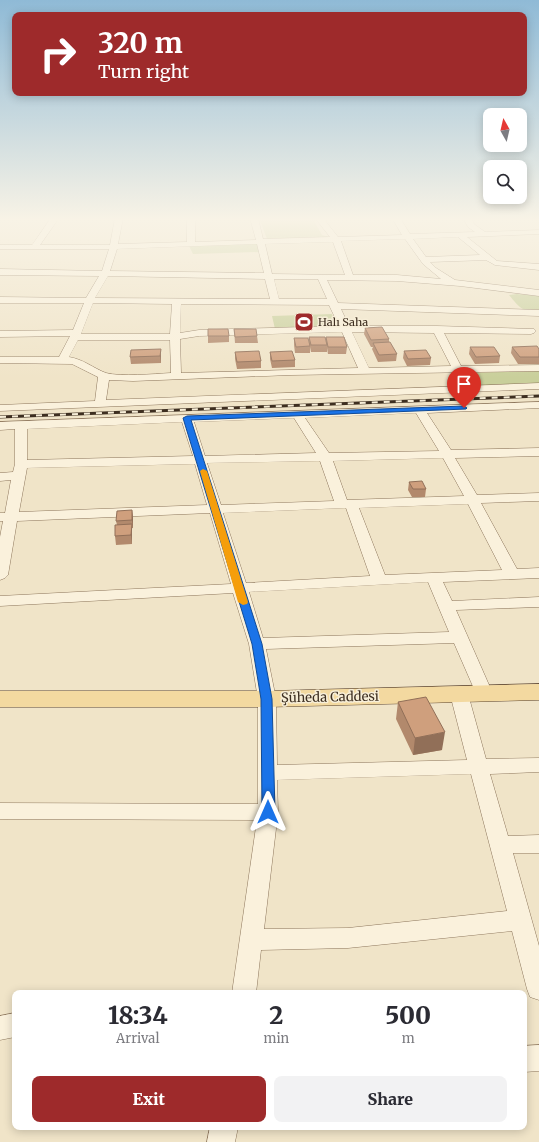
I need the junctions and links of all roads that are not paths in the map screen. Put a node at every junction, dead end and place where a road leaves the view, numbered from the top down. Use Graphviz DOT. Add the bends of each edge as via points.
graph roads {
  1 [pos="269,271"];
  2 [pos="348,271"];
  3 [pos="412,271"];
  4 [pos="432,271"];
  5 [pos="0,272"];
  6 [pos="105,274"];
  7 [pos="270,276"];
  8 [pos="321,277"];
  9 [pos="350,277"];
  10 [pos="397,278"];
  11 [pos="460,283"];
  12 [pos="496,288"];
  13 [pos="539,292"];
  14 [pos="90,299"];
  15 [pos="4,300"];
  16 [pos="177,300"];
  17 [pos="275,301"];
  18 [pos="334,304"];
  19 [pos="0,311"];
  20 [pos="517,313"];
  21 [pos="539,313"];
  22 [pos="346,329"];
  23 [pos="437,329"];
  24 [pos="531,331"];
  25 [pos="0,334"];
  26 [pos="76,335"];
  27 [pos="175,337"];
  28 [pos="539,340"];
  29 [pos="0,360"];
  30 [pos="62,360"];
  31 [pos="539,368"];
  32 [pos="458,370"];
  33 [pos="366,371"];
  34 [pos="104,376"];
  35 [pos="176,376"];
  36 [pos="316,384"];
  37 [pos="539,386"];
  38 [pos="100,404"];
  39 [pos="539,405"];
  40 [pos="0,408"];
  41 [pos="419,409"];
  42 [pos="297,414"];
  43 [pos="187,418"];
  44 [pos="21,425"];
  45 [pos="0,426"];
  46 [pos="539,452"];
  47 [pos="449,455"];
  48 [pos="325,457"];
  49 [pos="199,459"];
  50 [pos="20,470"];
  51 [pos="0,477"];
  52 [pos="539,498"];
  53 [pos="474,499"];
  54 [pos="347,504"];
  55 [pos="216,509"];
  56 [pos="5,516"];
  57 [pos="539,573"];
  58 [pos="512,574"];
  59 [pos="0,575"];
  60 [pos="434,578"];
  61 [pos="379,580"];
  62 [pos="239,587"];
  63 [pos="0,601"];
  64 [pos="539,602"];
  65 [pos="447,606"];
  66 [pos="460,637"];
  67 [pos="257,644"];
  68 [pos="539,692"];
  69 [pos="459,694"];
  70 [pos="484,694"];
  71 [pos="0,699"];
  72 [pos="267,699"];
  73 [pos="539,765"];
  74 [pos="479,768"];
  75 [pos="268,772"];
  76 [pos="0,811"];
  77 [pos="268,812"];
  78 [pos="539,844"];
  79 [pos="500,845"];
  80 [pos="528,932"];
  81 [pos="252,940"];
  82 [pos="539,989"];
  83 [pos="244,990"];
  84 [pos="12,1026"];
  85 [pos="0,1028"];
  86 [pos="539,1058"];
  87 [pos="527,1059"];
  88 [pos="223,1130"];
  89 [pos="221,1142"];
  1 -- 7 [label="street"];
  2 -- 9 [label="street"];
  3 -- 10 [label="street"];
  4 -- 11 [label="street"];
  5 -- 6 [label="street"];
  6 -- 7 [label="street"];
  6 -- 14 [label="street"];
  7 -- 8 [label="street"];
  7 -- 17 [label="street"];
  8 -- 9 [label="street"];
  8 -- 18 [label="street"];
  9 -- 10 [label="street"];
  10 -- 11 [label="street"];
  11 -- 12 [label="street"];
  12 -- 13 [label="street"];
  12 -- 20 [label="street"];
  14 -- 15 [label="street"];
  14 -- 16 [label="street"];
  14 -- 26 [label="street"];
  15 -- 19 [label="street"];
  16 -- 17 [label="street"];
  16 -- 27 [label="street"];
  17 -- 18 [label="street"];
  18 -- 20 [label="street"];
  18 -- 22 [label="street"];
  20 -- 21 [label="street"];
  20 -- 24 [label="street"];
  22 -- 23 [label="street"];
  22 -- 27 [label="street" via="199,333"];
  22 -- 33 [label="street"];
  23 -- 24 [label="street"];
  23 -- 32 [label="street"];
  24 -- 28 [label="street"];
  25 -- 26 [label="street"];
  26 -- 27 [label="street"];
  26 -- 30 [label="street"];
  27 -- 35 [label="street"];
  29 -- 30 [label="street"];
  30 -- 34 [label="street" via="74,361"];
  31 -- 32 [label="street"];
  32 -- 33 [label="street"];
  33 -- 36 [label="street"];
  34 -- 35 [label="street"];
  34 -- 38 [label="street"];
  35 -- 36 [label="street"];
  36 -- 37 [label="street"];
  36 -- 38 [label="street"];
  38 -- 40 [label="street"];
  39 -- 41 [label="street"];
  41 -- 42 [label="street"];
  41 -- 47 [label="street"];
  42 -- 43 [label="street"];
  42 -- 48 [label="street"];
  43 -- 44 [label="street"];
  43 -- 49 [label="street"];
  44 -- 45 [label="street"];
  44 -- 50 [label="street"];
  46 -- 47 [label="street"];
  47 -- 48 [label="street"];
  47 -- 53 [label="street"];
  48 -- 49 [label="street"];
  48 -- 54 [label="street"];
  49 -- 50 [label="street"];
  49 -- 55 [label="street"];
  50 -- 51 [label="street"];
  50 -- 56 [label="street"];
  52 -- 53 [label="street"];
  53 -- 54 [label="street"];
  53 -- 58 [label="street"];
  54 -- 55 [label="street"];
  54 -- 61 [label="street"];
  55 -- 56 [label="street"];
  55 -- 62 [label="street"];
  56 -- 59 [label="street"];
  57 -- 58 [label="street"];
  58 -- 60 [label="street"];
  60 -- 61 [label="street"];
  60 -- 65 [label="street"];
  61 -- 62 [label="street"];
  62 -- 63 [label="street"];
  62 -- 67 [label="street"];
  64 -- 65 [label="street"];
  65 -- 66 [label="street"];
  66 -- 67 [label="street"];
  66 -- 70 [label="street"];
  67 -- 72 [label="street"];
  68 -- 70 [label="main road, Şüheda Caddesi"];
  69 -- 70 [label="main road, Şüheda Caddesi"];
  69 -- 72 [label="main road, Şüheda Caddesi"];
  69 -- 74 [label="street"];
  71 -- 72 [label="main road, Şüheda Caddesi"];
  72 -- 75 [label="street"];
  73 -- 74 [label="street"];
  74 -- 75 [label="street"];
  74 -- 79 [label="street"];
  75 -- 77 [label="street"];
  76 -- 77 [label="street"];
  77 -- 81 [label="street"];
  78 -- 79 [label="street"];
  79 -- 80 [label="street"];
  80 -- 81 [label="street"];
  80 -- 82 [label="street"];
  81 -- 83 [label="street"];
  84 -- 85 [label="street"];
  86 -- 87 [label="street"];
  88 -- 89 [label="street"];
}
